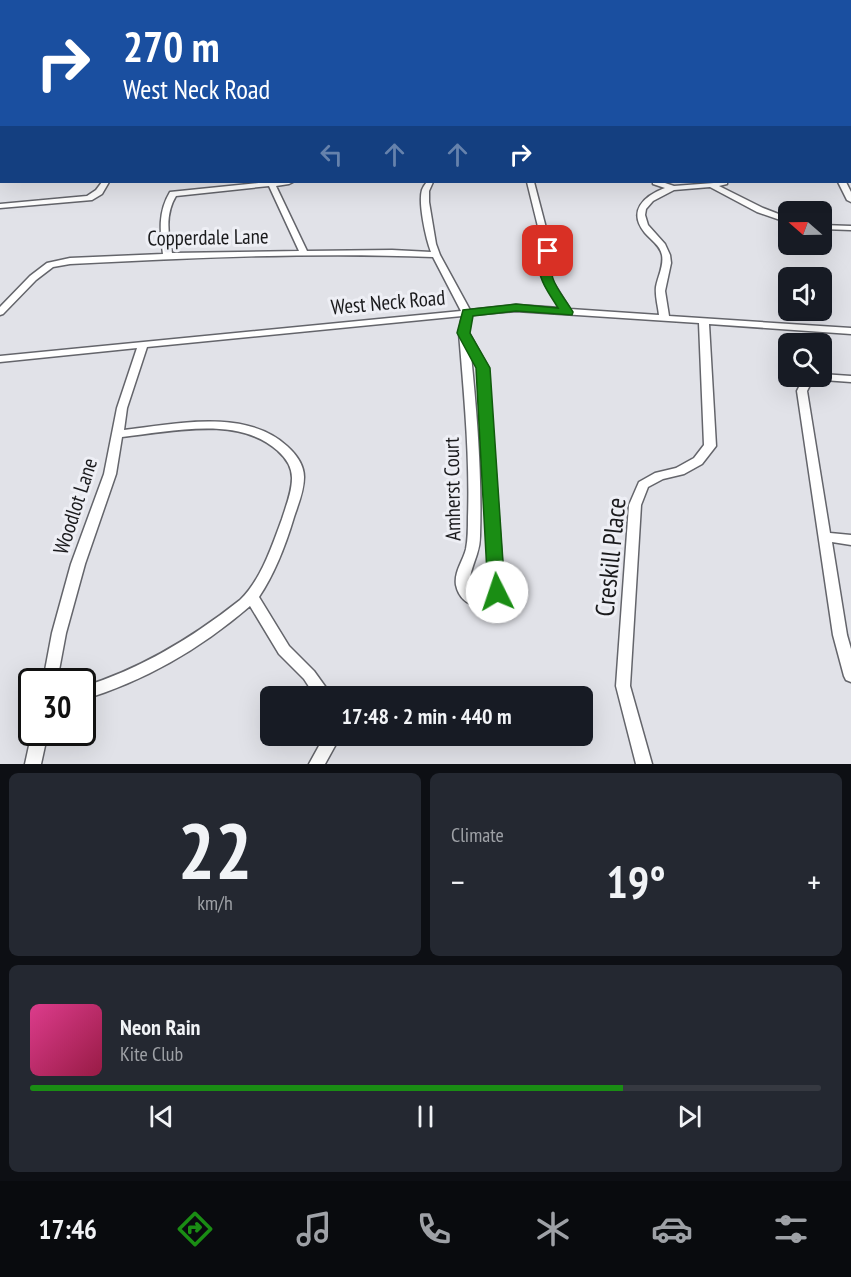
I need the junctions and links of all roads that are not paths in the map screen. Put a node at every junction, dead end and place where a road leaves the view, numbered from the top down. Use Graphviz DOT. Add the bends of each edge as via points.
graph roads {
  1 [pos="104,183"];
  2 [pos="271,183"];
  3 [pos="429,183"];
  4 [pos="530,183"];
  5 [pos="659,183"];
  6 [pos="720,183"];
  7 [pos="712,185"];
  8 [pos="673,188"];
  9 [pos="0,206"];
  10 [pos="778,216"];
  11 [pos="832,227"];
  12 [pos="851,228"];
  13 [pos="304,253"];
  14 [pos="168,255"];
  15 [pos="436,255"];
  16 [pos="0,312"];
  17 [pos="567,312"];
  18 [pos="467,313"];
  19 [pos="665,319"];
  20 [pos="704,322"];
  21 [pos="851,331"];
  22 [pos="464,333"];
  23 [pos="143,345"];
  24 [pos="0,359"];
  25 [pos="851,379"];
  26 [pos="118,434"];
  27 [pos="825,537"];
  28 [pos="851,540"];
  29 [pos="252,597"];
  30 [pos="52,668"];
  31 [pos="850,671"];
  32 [pos="317,686"];
  33 [pos="96,690"];
  34 [pos="37,746"];
  35 [pos="327,746"];
  36 [pos="33,764"];
  37 [pos="317,764"];
  38 [pos="644,764"];
  1 -- 9 [label="street" via="88,198"];
  2 -- 13 [label="street"];
  2 -- 14 [label="street" via="173,194 166,203 163,230"];
  3 -- 15 [label="street" via="425,202"];
  4 -- 17 [label="street" via="548,251 544,274"];
  5 -- 8 [label="street"];
  6 -- 7 [label="street"];
  7 -- 8 [label="street"];
  7 -- 10 [label="street"];
  8 -- 19 [label="street" via="655,195 641,212 642,222 666,252 661,286"];
  11 -- 12 [label="street"];
  13 -- 14 [label="street, Copperdale Lane"];
  13 -- 15 [label="street, Copperdale Lane"];
  14 -- 16 [label="street, Copperdale Lane" via="50,265"];
  15 -- 18 [label="street"];
  17 -- 18 [label="street, West Neck Road" via="516,308"];
  17 -- 19 [label="street, West Neck Road"];
  18 -- 22 [label="street, Amherst Court"];
  18 -- 23 [label="street, West Neck Road"];
  19 -- 20 [label="street, West Neck Road"];
  20 -- 21 [label="street, West Neck Road"];
  20 -- 38 [label="street, Creskill Place" via="710,446 698,461 643,485 635,505 623,686"];
  22 -- 22 [label="street, Amherst Court" via="473,463 473,546 463,580 469,595 485,602 497,592 483,368"];
  23 -- 24 [label="street, West Neck Road"];
  23 -- 26 [label="street, Woodlot Lane" via="122,408"];
  25 -- 27 [label="street" via="823,377 807,381 802,391"];
  26 -- 29 [label="street" via="236,427 258,433 279,445 291,458 298,478 290,509 273,556"];
  26 -- 30 [label="street, Woodlot Lane" via="110,474 78,564"];
  27 -- 28 [label="street"];
  27 -- 31 [label="street" via="840,635"];
  29 -- 32 [label="street" via="284,650"];
  29 -- 33 [label="street" via="190,645 149,670"];
  34 -- 36 [label="street"];
  35 -- 37 [label="street"];
}
